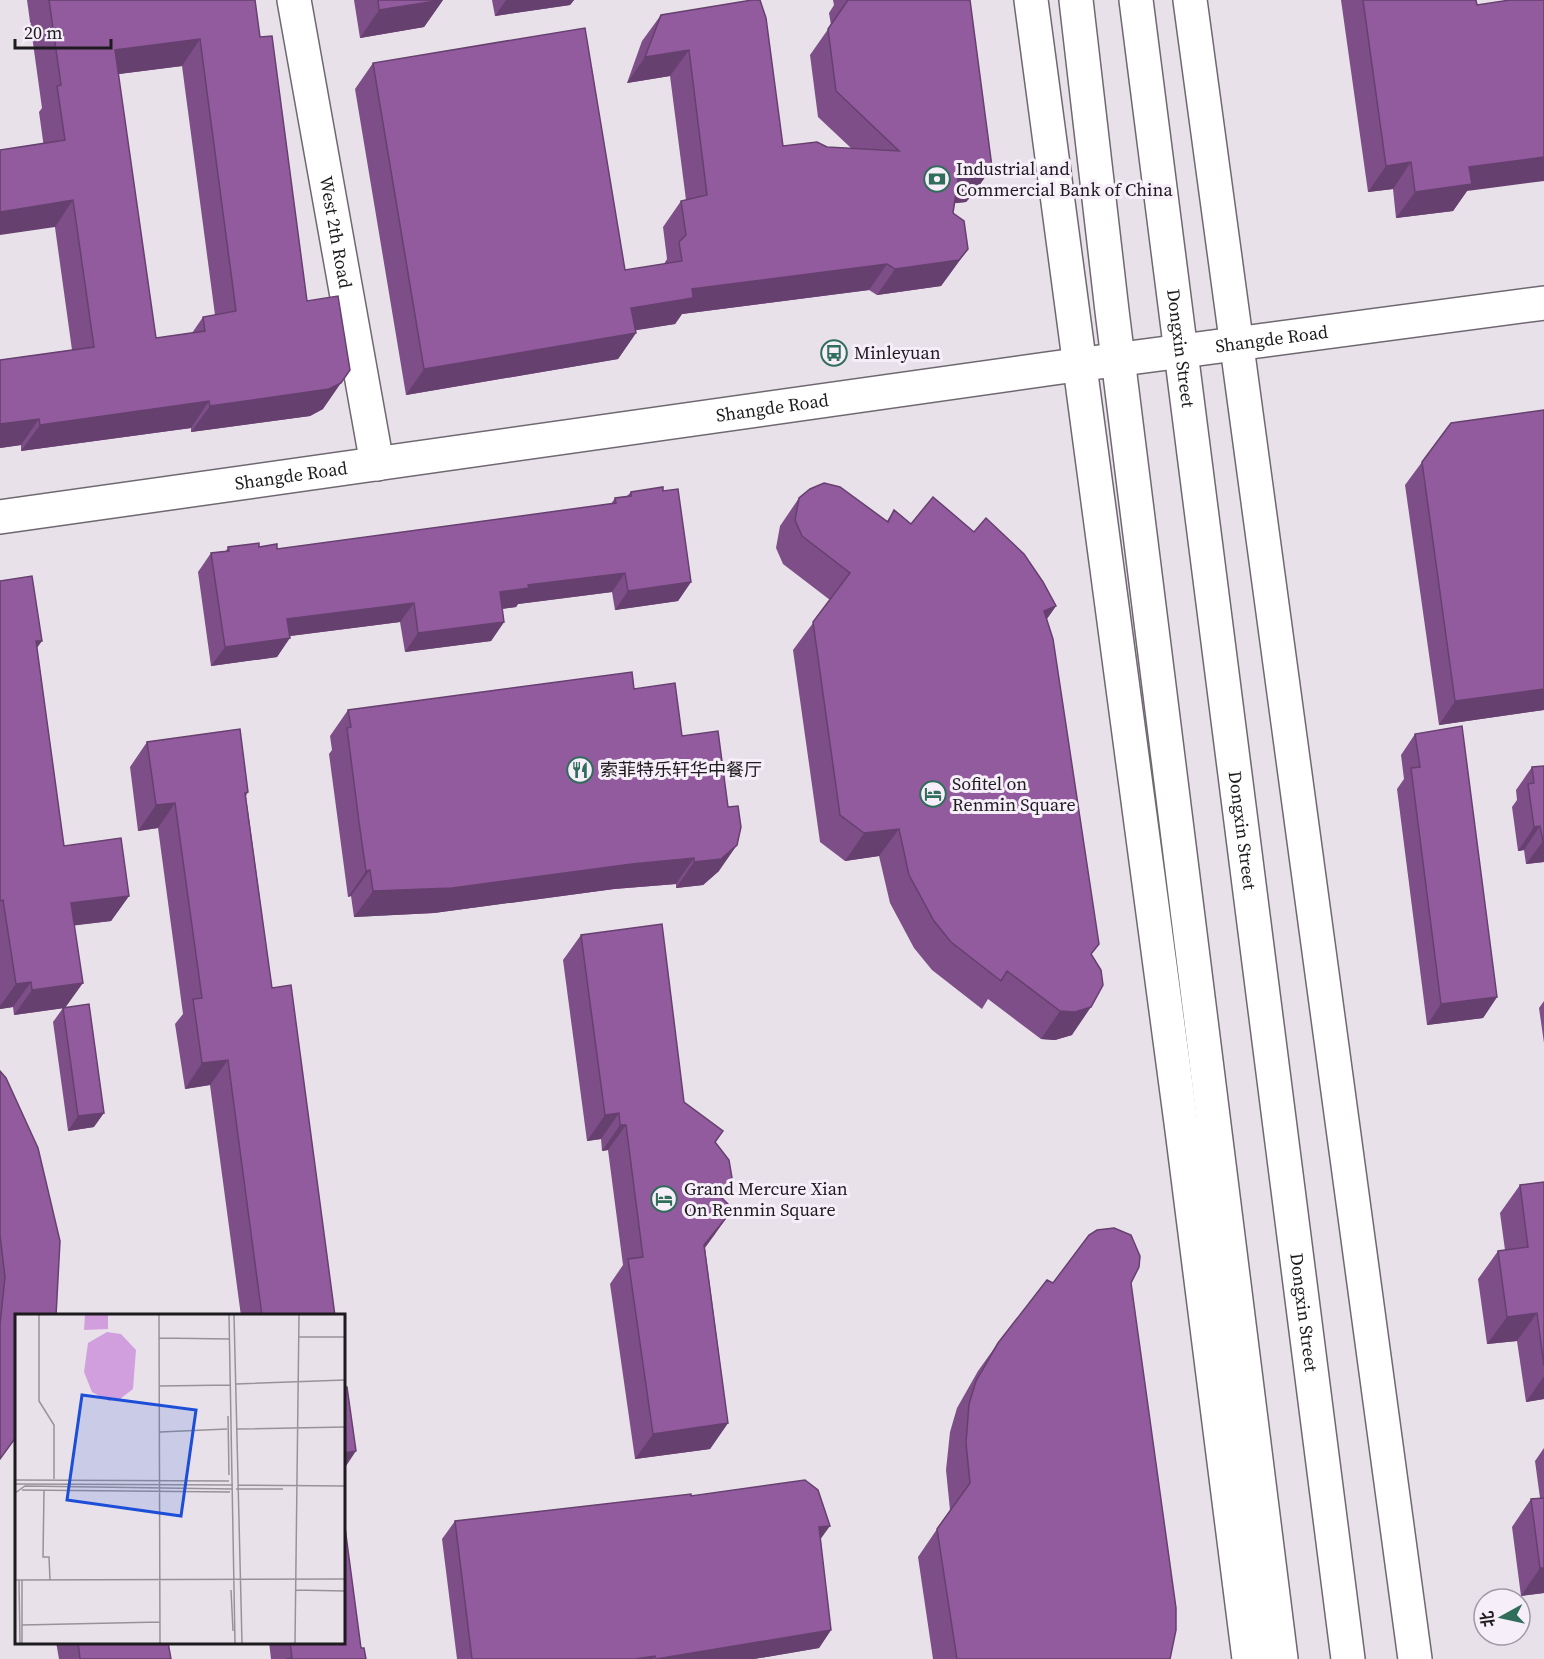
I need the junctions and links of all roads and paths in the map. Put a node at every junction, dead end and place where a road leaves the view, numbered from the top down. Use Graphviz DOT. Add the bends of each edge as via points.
graph roads {
  1 [pos="294,0"];
  2 [pos="1030,0"];
  3 [pos="1076,0"];
  4 [pos="1136,0"];
  5 [pos="1190,0"];
  6 [pos="1544,303"];
  7 [pos="1237,345"];
  8 [pos="1182,352"];
  9 [pos="1118,360"];
  10 [pos="1079,365"];
  11 [pos="377,464"];
  12 [pos="0,517"];
  13 [pos="1249,1659"];
  14 [pos="1281,1659"];
  15 [pos="1348,1659"];
  16 [pos="1415,1659"];
  1 -- 11 [label="street, West 2th Road"];
  2 -- 10 [label="street"];
  3 -- 9 [label="street"];
  4 -- 8 [label="street, Dongxin Street"];
  5 -- 7 [label="street"];
  6 -- 7 [label="street, Shangde Road"];
  7 -- 8 [label="street, Shangde Road"];
  7 -- 16 [label="street"];
  8 -- 9 [label="street, Shangde Road"];
  8 -- 15 [label="street, Dongxin Street"];
  9 -- 10 [label="street, Shangde Road"];
  9 -- 14 [label="street"];
  10 -- 11 [label="street, Shangde Road"];
  10 -- 13 [label="street" via="1181,1118"];
  11 -- 12 [label="street, Shangde Road"];
}
